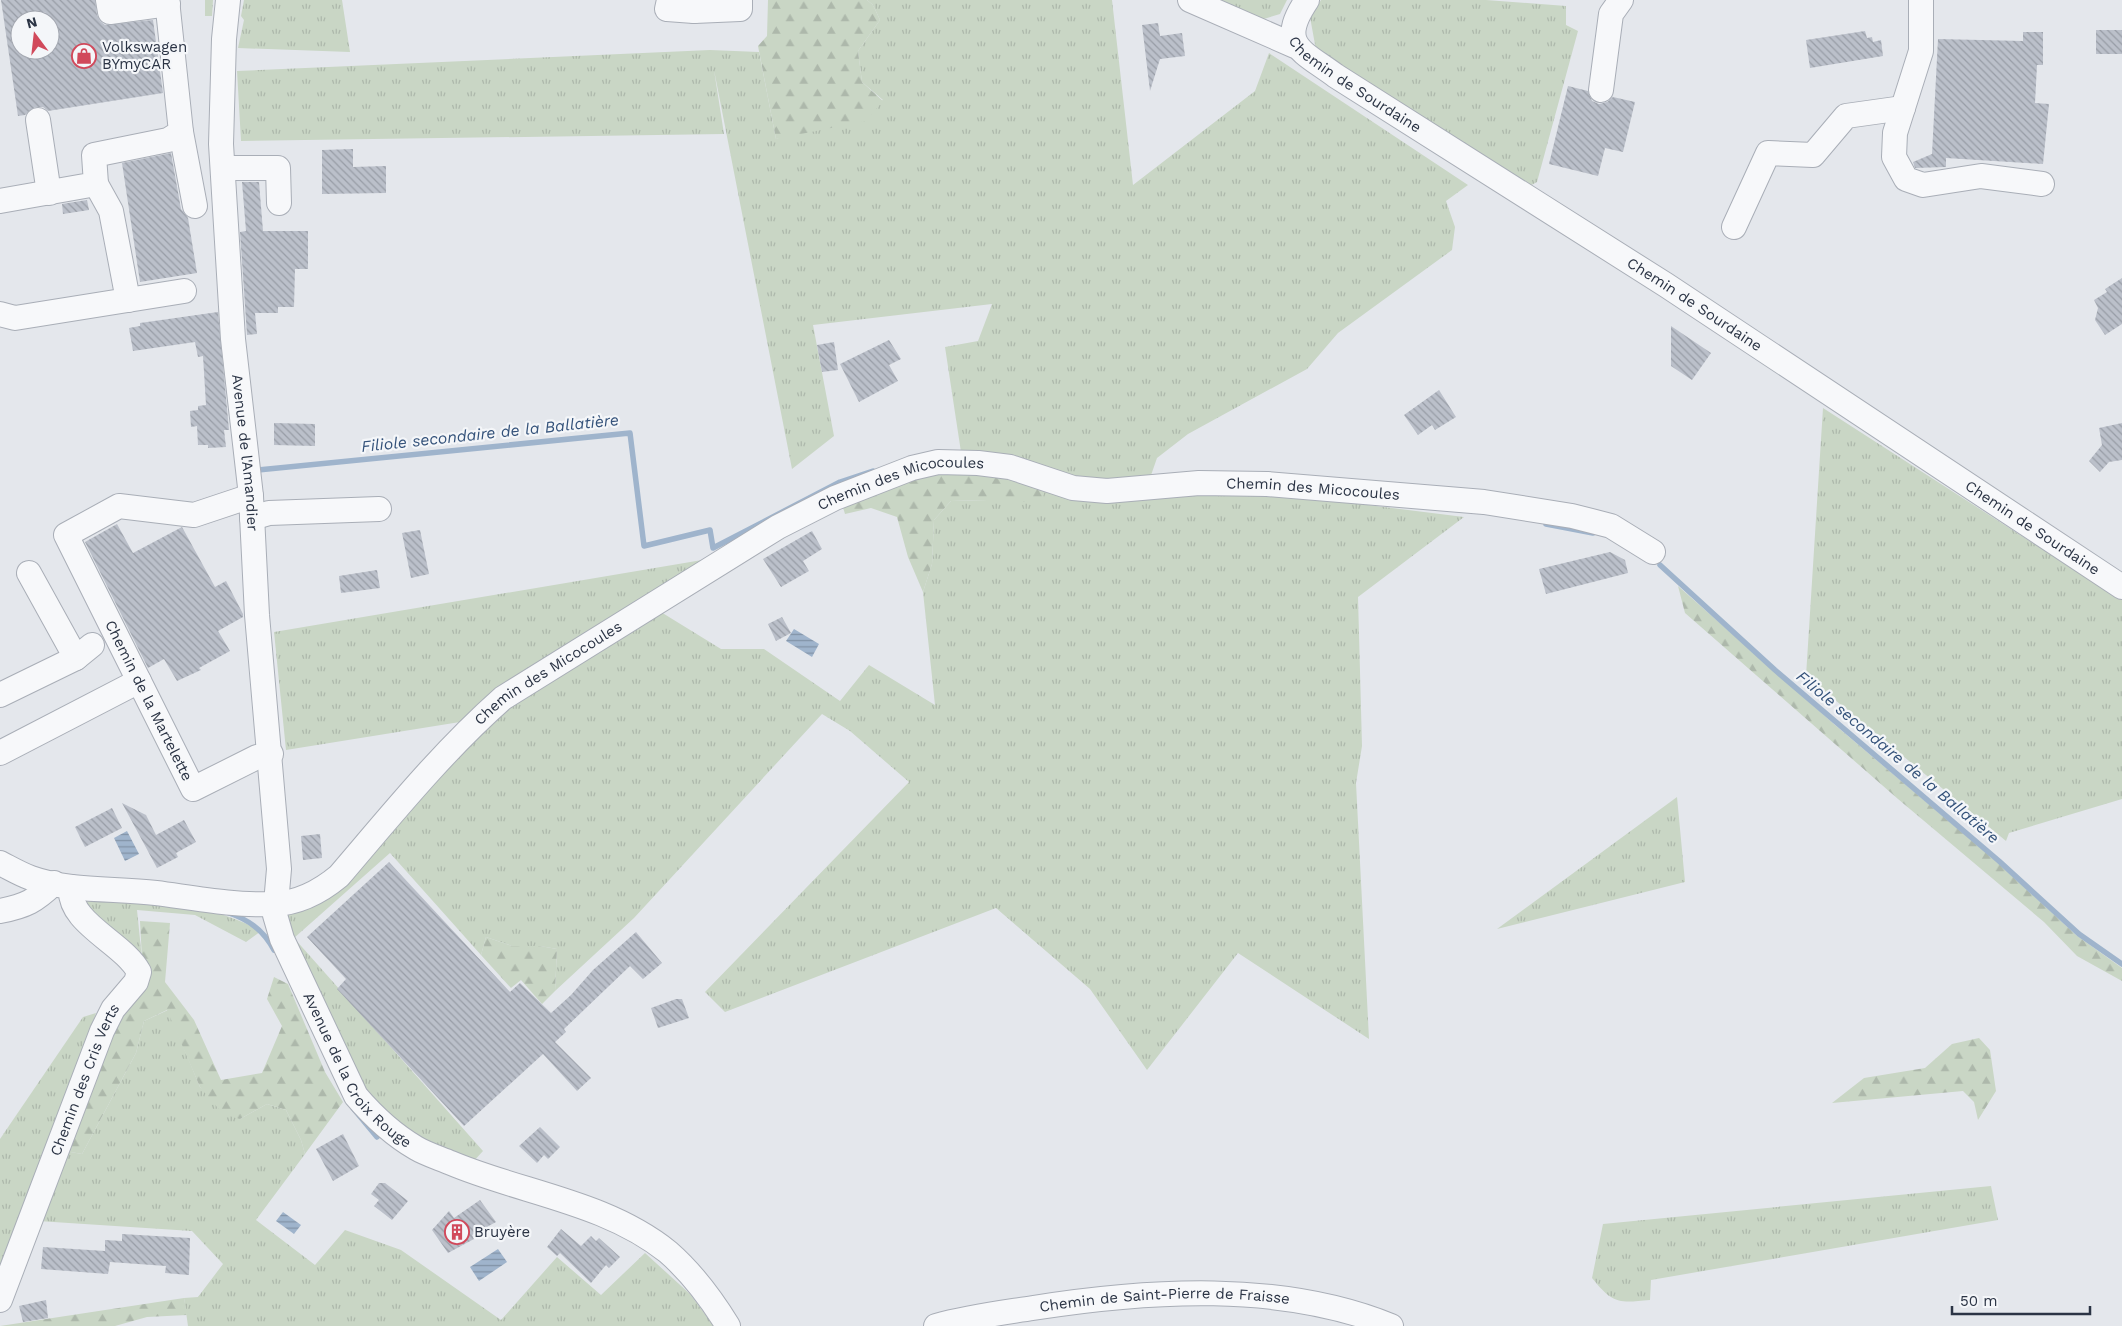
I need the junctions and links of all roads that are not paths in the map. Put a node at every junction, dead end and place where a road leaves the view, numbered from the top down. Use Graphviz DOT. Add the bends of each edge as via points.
graph roads {
  1 [pos="108,0"];
  2 [pos="228,0"];
  3 [pos="669,0"];
  4 [pos="740,0"];
  5 [pos="1190,0"];
  6 [pos="1621,0"];
  7 [pos="1921,0"];
  8 [pos="168,2"];
  9 [pos="1303,4"];
  10 [pos="695,6"];
  11 [pos="1296,46"];
  12 [pos="1601,90"];
  13 [pos="1903,108"];
  14 [pos="38,120"];
  15 [pos="181,132"];
  16 [pos="223,168"];
  17 [pos="96,184"];
  18 [pos="2042,184"];
  19 [pos="49,193"];
  20 [pos="0,201"];
  21 [pos="279,203"];
  22 [pos="195,206"];
  23 [pos="1734,227"];
  24 [pos="184,291"];
  25 [pos="128,300"];
  26 [pos="0,314"];
  27 [pos="251,507"];
  28 [pos="379,509"];
  29 [pos="1654,552"];
  30 [pos="29,574"];
  31 [pos="2122,587"];
  32 [pos="139,681"];
  33 [pos="0,695"];
  34 [pos="0,753"];
  35 [pos="271,754"];
  36 [pos="0,863"];
  37 [pos="63,885"];
  38 [pos="274,904"];
  39 [pos="0,911"];
  40 [pos="0,1300"];
  41 [pos="728,1326"];
  42 [pos="936,1326"];
  43 [pos="1391,1326"];
  1 -- 8 [label="street" via="110,12"];
  2 -- 16 [label="street, Avenue de l'Amandier" via="224,39"];
  3 -- 10 [label="street" via="667,9"];
  4 -- 10 [label="street" via="740,10"];
  5 -- 11 [label="street"];
  6 -- 12 [label="street" via="1612,14"];
  7 -- 13 [label="street" via="1921,51"];
  8 -- 15 [label="street"];
  9 -- 11 [label="street, Chemin de Sourdaine" via="1294,22 1292,34"];
  11 -- 31 [label="street, Chemin de Sourdaine" via="1336,76 1666,285"];
  13 -- 18 [label="street" via="1895,133 1894,157 1906,179 1923,185 1981,176"];
  13 -- 23 [label="street" via="1846,116 1813,155 1768,153"];
  14 -- 19 [label="street"];
  15 -- 17 [label="street" via="168,140 94,155"];
  15 -- 22 [label="street"];
  16 -- 21 [label="street" via="278,168"];
  16 -- 27 [label="street, Avenue de l'Amandier" via="233,339"];
  17 -- 19 [label="street"];
  17 -- 25 [label="street" via="111,211"];
  19 -- 20 [label="street"];
  24 -- 25 [label="street"];
  25 -- 26 [label="street" via="15,318"];
  27 -- 28 [label="street" via="269,513"];
  27 -- 32 [label="street, Chemin de la Martelette" via="194,515 119,506 66,535"];
  27 -- 35 [label="street, Avenue de l'Amandier" via="257,615"];
  29 -- 38 [label="street, Chemin des Micocoules" via="1611,526 1572,516 1484,502 1267,484 1198,483 1107,491 1073,488 1010,467 978,463 938,462 912,468 835,498 778,527 502,698 436,762 339,876 302,898"];
  30 -- 33 [label="street" via="84,651"];
  32 -- 34 [label="street"];
  32 -- 35 [label="street, Chemin de la Martelette" via="193,789 257,757"];
  35 -- 38 [label="street, Avenue de l'Amandier" via="279,868"];
  36 -- 37 [label="street" via="32,878"];
  37 -- 38 [label="street"];
  37 -- 39 [label="street" via="24,907"];
  37 -- 40 [label="street, Chemin des Cris Verts" via="82,919 133,960 139,972 136,982 113,1009 102,1031"];
  38 -- 41 [label="street, Avenue de la Croix Rouge" via="292,964 356,1096 374,1118 418,1149 466,1169 598,1212 632,1230 668,1253 696,1282"];
  42 -- 43 [label="street, Chemin de Saint-Pierre de Fraisse" via="1071,1302 1182,1292 1315,1303"];
}
